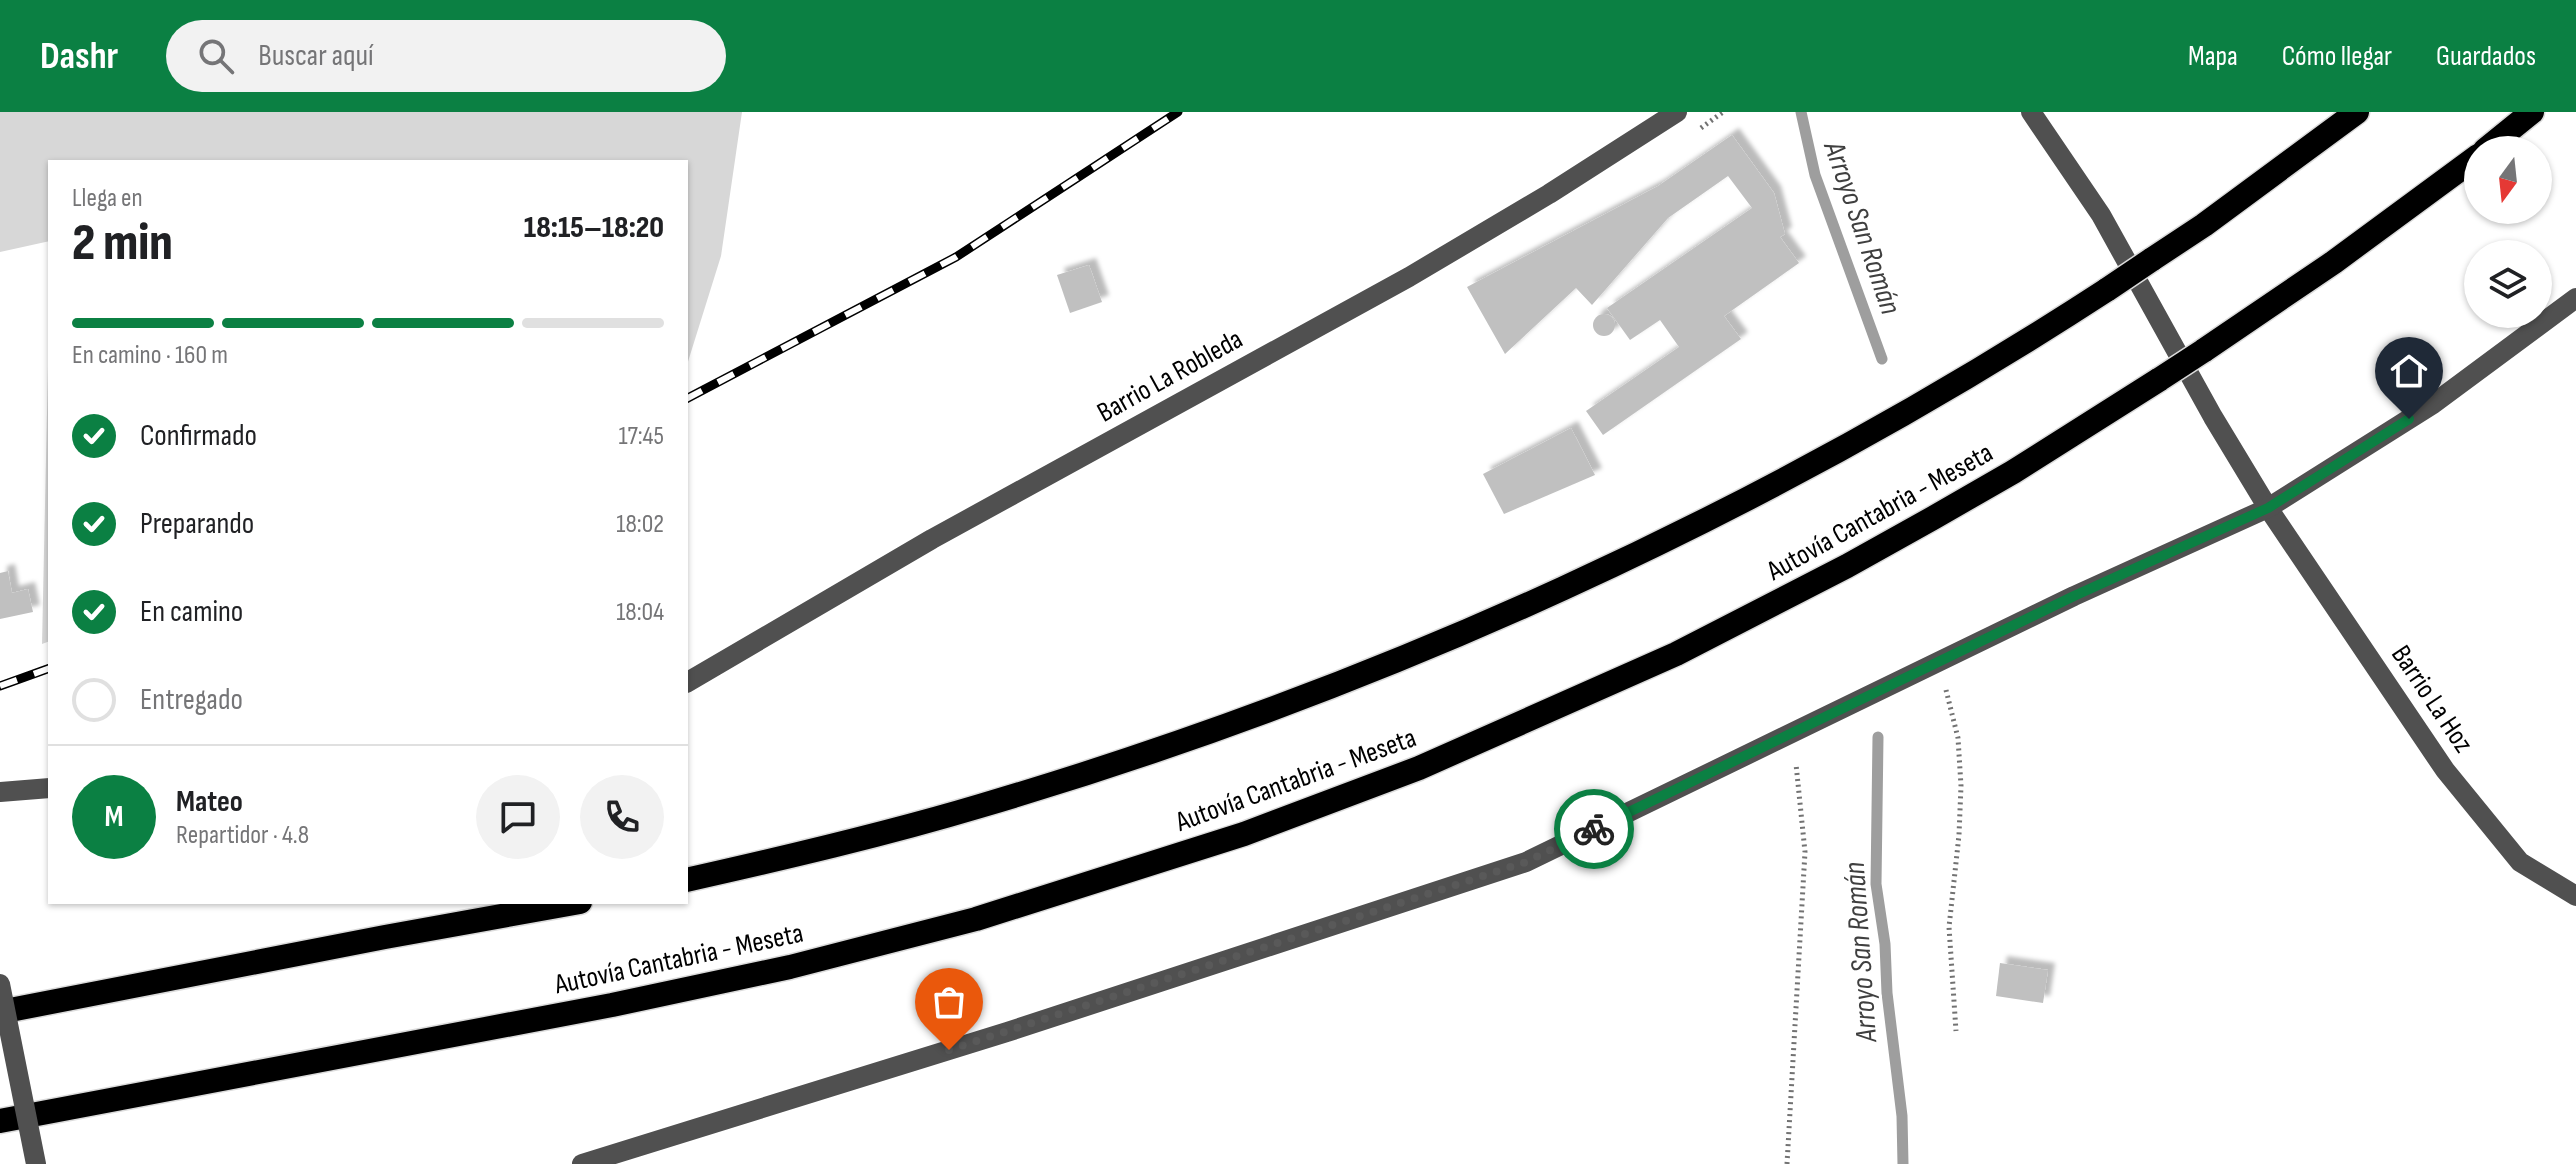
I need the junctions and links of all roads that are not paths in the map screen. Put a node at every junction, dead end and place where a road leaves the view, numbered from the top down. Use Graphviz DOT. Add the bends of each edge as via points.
graph roads {
  1 [pos="1677,112"];
  2 [pos="2031,112"];
  3 [pos="2357,112"];
  4 [pos="2532,112"];
  5 [pos="2502,136"];
  6 [pos="2464,166"];
  7 [pos="2576,298"];
  8 [pos="2268,508"];
  9 [pos="688,682"];
  10 [pos="48,788"];
  11 [pos="0,792"];
  12 [pos="688,880"];
  13 [pos="2576,896"];
  14 [pos="569,904"];
  15 [pos="0,984"];
  16 [pos="0,1012"];
  17 [pos="0,1121"];
  18 [pos="36,1164"];
  19 [pos="582,1164"];
  1 -- 9 [label="street, Barrio La Robleda" via="1409,277 932,539"];
  2 -- 8 [label="street, Barrio La Hoz" via="2101,215"];
  3 -- 12 [label="highway, bridge" via="2204,225 1979,369 1645,549 1461,633 1270,709 1075,777"];
  4 -- 5 [label="highway"];
  6 -- 17 [label="highway, Autovía Cantabria - Meseta, bridge" via="2203,351 1947,511 1676,654 1444,757 1244,834 976,919 790,967"];
  7 -- 8 [label="street" via="2433,404"];
  8 -- 13 [label="street, Barrio La Hoz" via="2445,770 2520,862"];
  8 -- 19 [label="street" via="1938,661 1526,862"];
  10 -- 11 [label="street"];
  14 -- 16 [label="highway"];
  15 -- 18 [label="street, bridge"];
}
